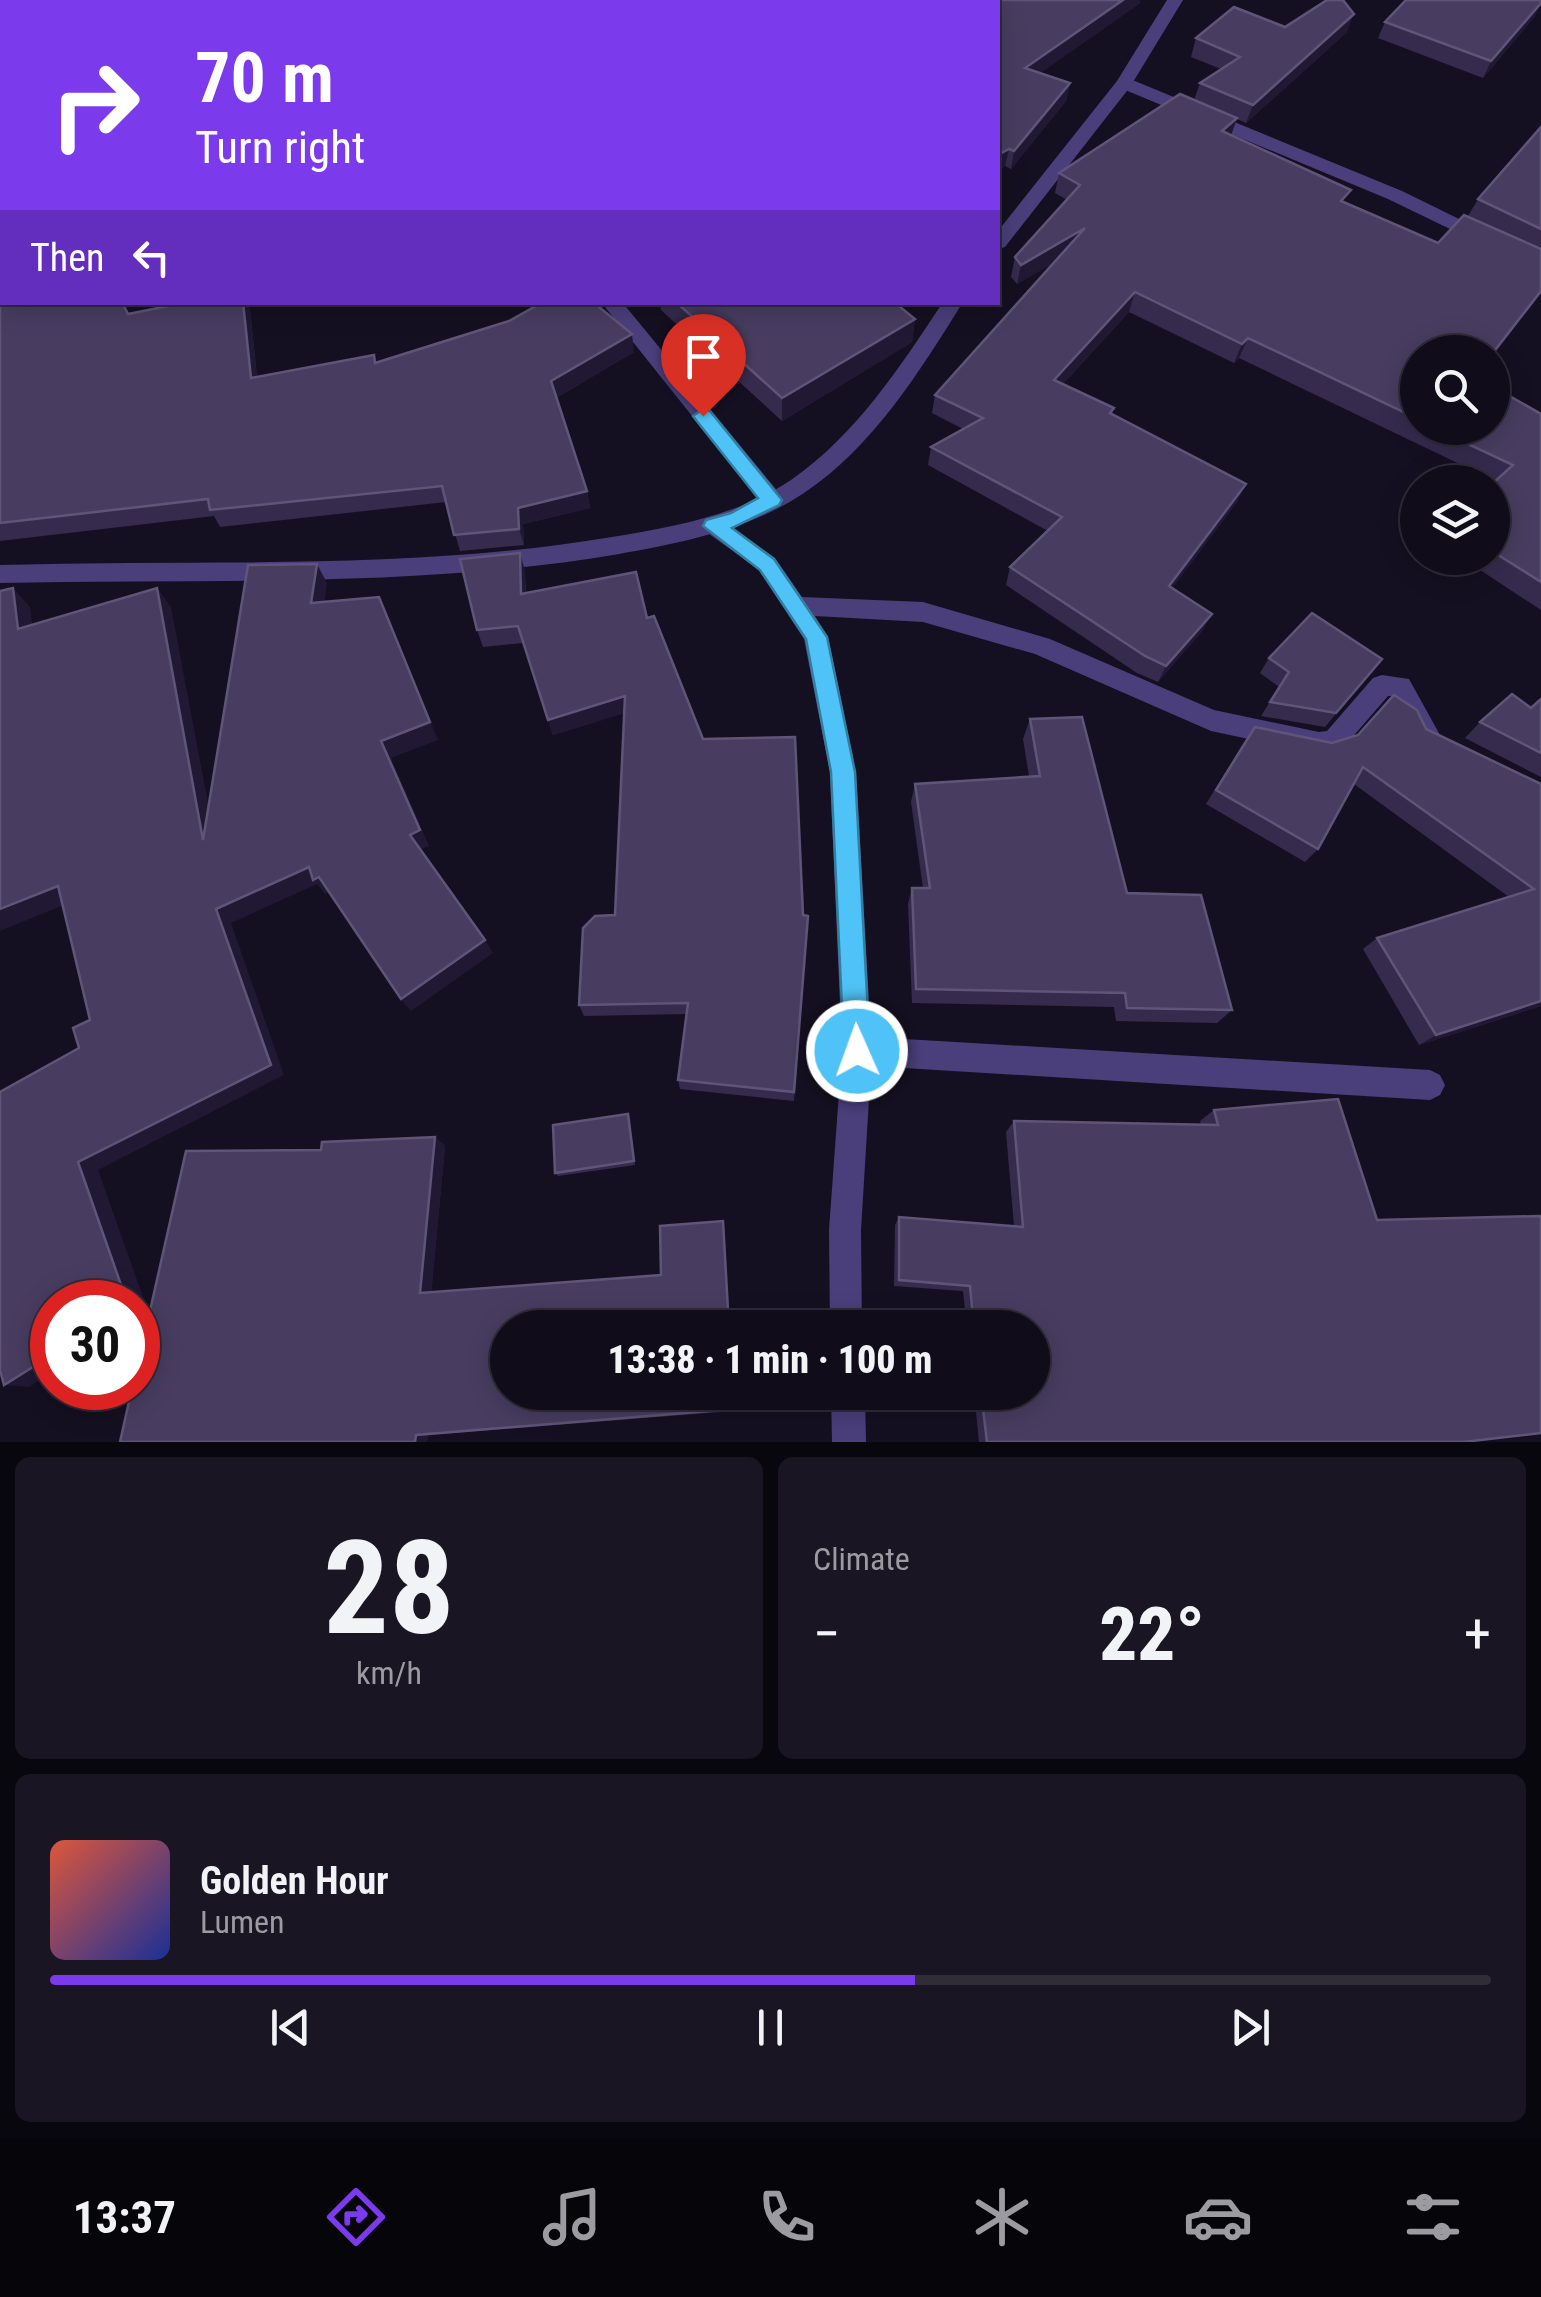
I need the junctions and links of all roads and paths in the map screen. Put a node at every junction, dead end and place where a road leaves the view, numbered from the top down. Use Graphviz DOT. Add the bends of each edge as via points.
graph roads {
  1 [pos="1175,0"];
  2 [pos="1124,83"];
  3 [pos="1000,239"];
  4 [pos="1541,267"];
  5 [pos="613,305"];
  6 [pos="951,305"];
  7 [pos="772,500"];
  8 [pos="713,526"];
  9 [pos="0,574"];
  10 [pos="794,606"];
  11 [pos="1457,750"];
  12 [pos="857,1051"];
  13 [pos="1430,1085"];
  14 [pos="846,1310"];
  15 [pos="848,1410"];
  16 [pos="849,1442"];
  1 -- 2 [label="street"];
  2 -- 3 [label="street"];
  2 -- 4 [label="street" via="1394,195"];
  5 -- 7 [label="street"];
  6 -- 7 [label="street" via="903,378 851,438 815,474"];
  7 -- 8 [label="street"];
  8 -- 9 [label="street" via="579,554 382,572"];
  8 -- 10 [label="street" via="767,564"];
  10 -- 11 [label="street" via="924,612 1041,646 1212,720 1319,743 1334,740 1382,684 1400,686 1423,733"];
  10 -- 12 [label="street" via="816,637 843,772"];
  12 -- 13 [label="street"];
  12 -- 14 [label="street"];
  15 -- 16 [label="street"];
}
